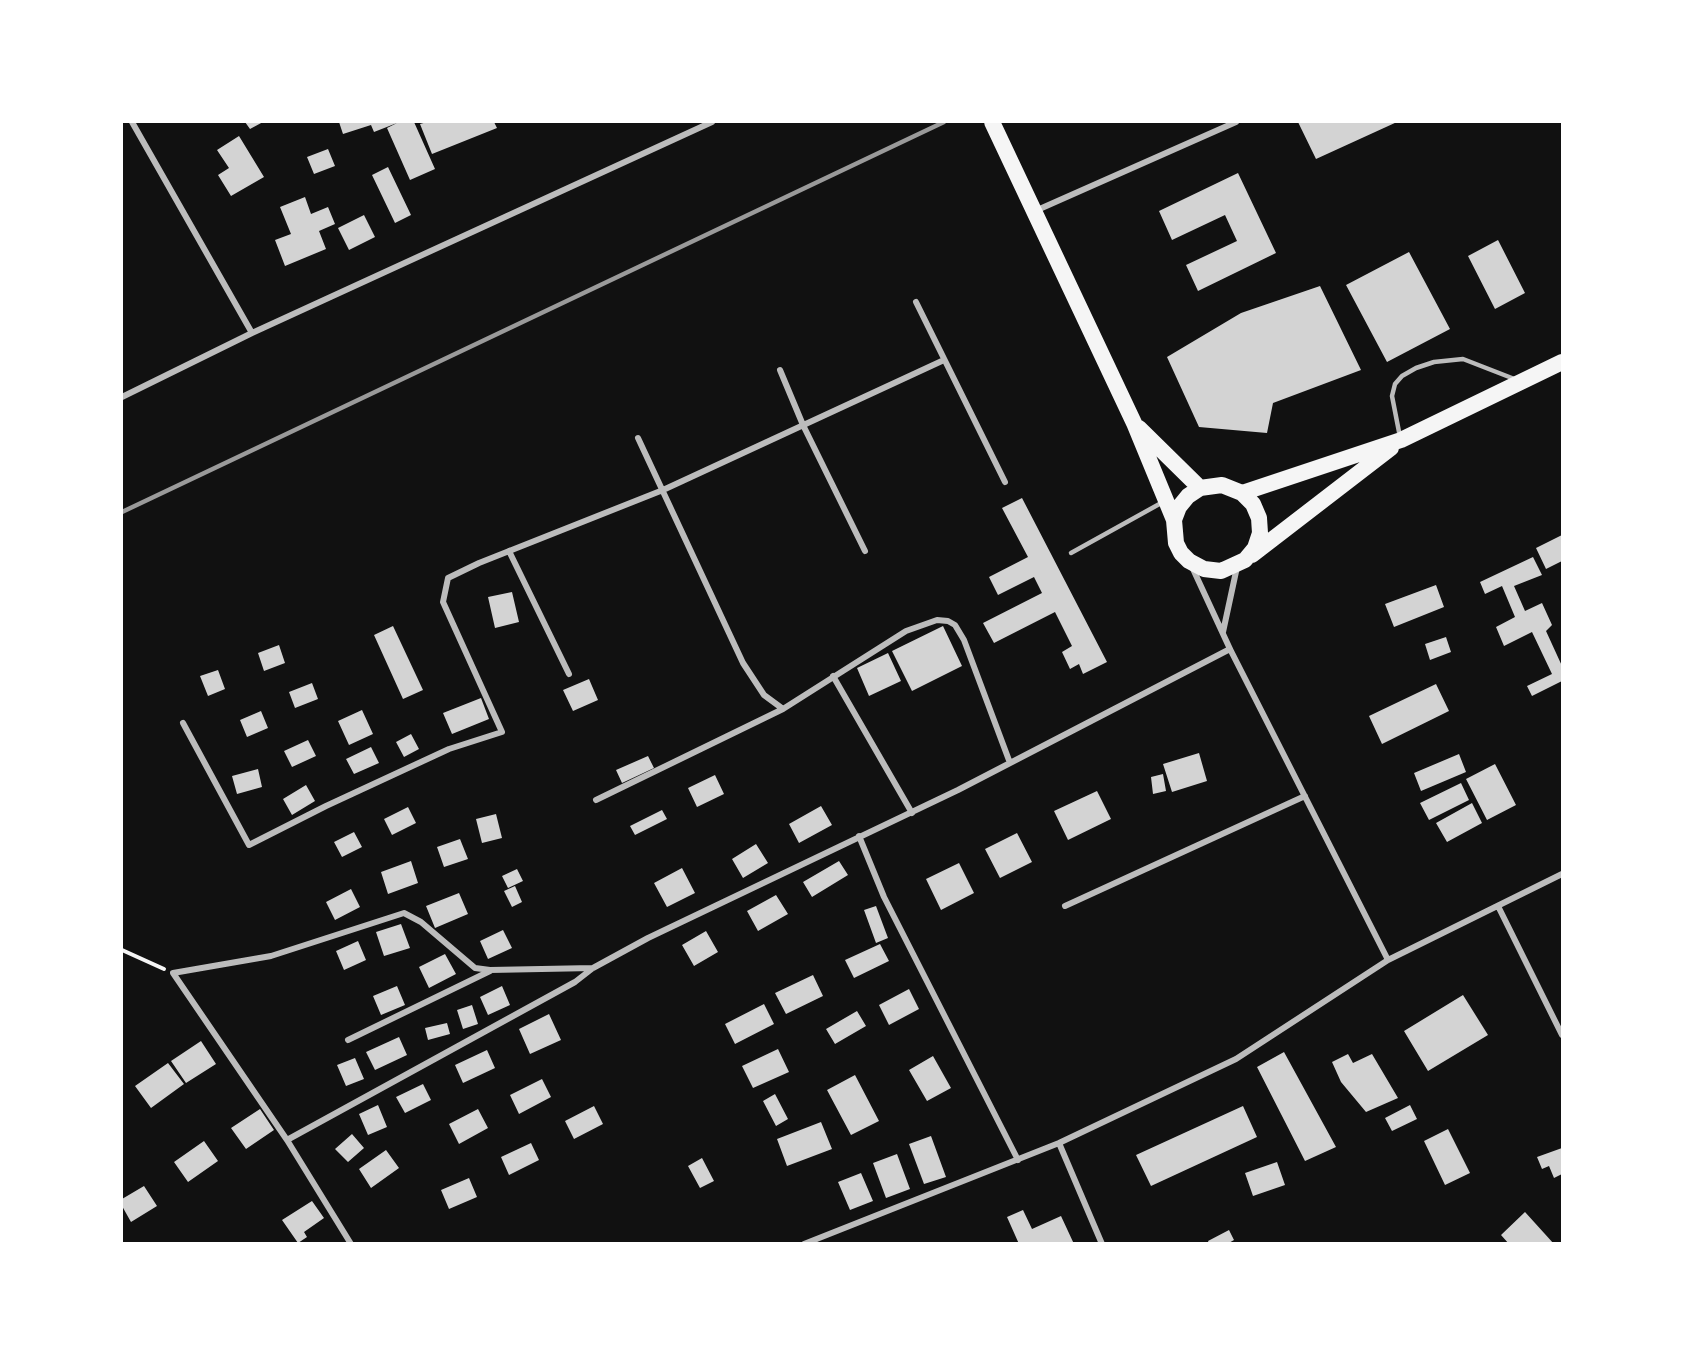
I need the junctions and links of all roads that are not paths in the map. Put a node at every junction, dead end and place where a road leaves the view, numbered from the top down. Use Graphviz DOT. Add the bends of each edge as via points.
graph roads {
  1 [pos="132,122"];
  2 [pos="712,122"];
  3 [pos="992,122"];
  4 [pos="1236,122"];
  5 [pos="1034,211"];
  6 [pos="916,302"];
  7 [pos="252,333"];
  8 [pos="944,360"];
  9 [pos="1563,362"];
  10 [pos="780,370"];
  11 [pos="1522,382"];
  12 [pos="122,398"];
  13 [pos="1134,423"];
  14 [pos="803,425"];
  15 [pos="638,438"];
  16 [pos="1401,440"];
  17 [pos="1005,482"];
  18 [pos="1200,488"];
  19 [pos="663,490"];
  20 [pos="1242,493"];
  21 [pos="1166,500"];
  22 [pos="1174,520"];
  23 [pos="509,551"];
  24 [pos="865,551"];
  25 [pos="1071,553"];
  26 [pos="1189,561"];
  27 [pos="1241,563"];
  28 [pos="1223,632"];
  29 [pos="1230,649"];
  30 [pos="569,674"];
  31 [pos="833,676"];
  32 [pos="783,709"];
  33 [pos="183,723"];
  34 [pos="1010,763"];
  35 [pos="1305,796"];
  36 [pos="596,800"];
  37 [pos="912,813"];
  38 [pos="859,836"];
  39 [pos="1563,874"];
  40 [pos="1065,906"];
  41 [pos="1498,906"];
  42 [pos="1388,960"];
  43 [pos="593,968"];
  44 [pos="490,970"];
  45 [pos="1563,1035"];
  46 [pos="348,1040"];
  47 [pos="287,1140"];
  48 [pos="1059,1143"];
  49 [pos="1018,1160"];
  50 [pos="351,1244"];
  51 [pos="804,1244"];
  52 [pos="1102,1244"];
  1 -- 7 [label="street"];
  2 -- 7 [label="street"];
  3 -- 5 [label="highway"];
  4 -- 5 [label="street"];
  5 -- 13 [label="highway"];
  6 -- 8 [label="street"];
  7 -- 12 [label="street"];
  8 -- 14 [label="street"];
  8 -- 17 [label="street"];
  9 -- 11 [label="highway"];
  10 -- 14 [label="street"];
  11 -- 16 [label="highway"];
  11 -- 16 [label="lane" via="1463,359 1416,368 1395,384 1392,396"];
  13 -- 18 [label="highway"];
  13 -- 21 [label="highway"];
  14 -- 19 [label="street"];
  14 -- 24 [label="street"];
  15 -- 19 [label="street"];
  16 -- 20 [label="highway"];
  16 -- 27 [label="highway"];
  18 -- 20 [label="highway" via="1222,485"];
  18 -- 22 [label="highway" via="1179,507"];
  19 -- 23 [label="street"];
  19 -- 32 [label="street" via="743,663 764,695"];
  20 -- 27 [label="highway" via="1253,504 1260,526 1255,548"];
  21 -- 22 [label="highway"];
  21 -- 25 [label="lane"];
  22 -- 26 [label="highway" via="1176,543"];
  23 -- 30 [label="street"];
  23 -- 33 [label="street" via="448,578 443,602 502,732 448,749 249,845"];
  26 -- 27 [label="highway" via="1212,570"];
  26 -- 28 [label="street"];
  27 -- 28 [label="street"];
  28 -- 29 [label="street"];
  29 -- 34 [label="street"];
  29 -- 35 [label="street"];
  31 -- 32 [label="street"];
  31 -- 34 [label="street" via="906,631 937,620 948,621 964,640"];
  31 -- 37 [label="street"];
  32 -- 36 [label="street"];
  34 -- 37 [label="street"];
  35 -- 40 [label="street"];
  35 -- 42 [label="street"];
  37 -- 38 [label="street"];
  38 -- 43 [label="street"];
  38 -- 49 [label="street" via="884,897"];
  39 -- 41 [label="street"];
  41 -- 42 [label="street"];
  41 -- 45 [label="street"];
  42 -- 48 [label="street" via="1236,1059"];
  43 -- 44 [label="street"];
  43 -- 47 [label="street"];
  44 -- 46 [label="street"];
  44 -- 47 [label="street" via="471,966 421,922 404,913 280,953 173,973"];
  47 -- 50 [label="street"];
  48 -- 49 [label="street"];
  48 -- 52 [label="street"];
  49 -- 51 [label="street"];
}
